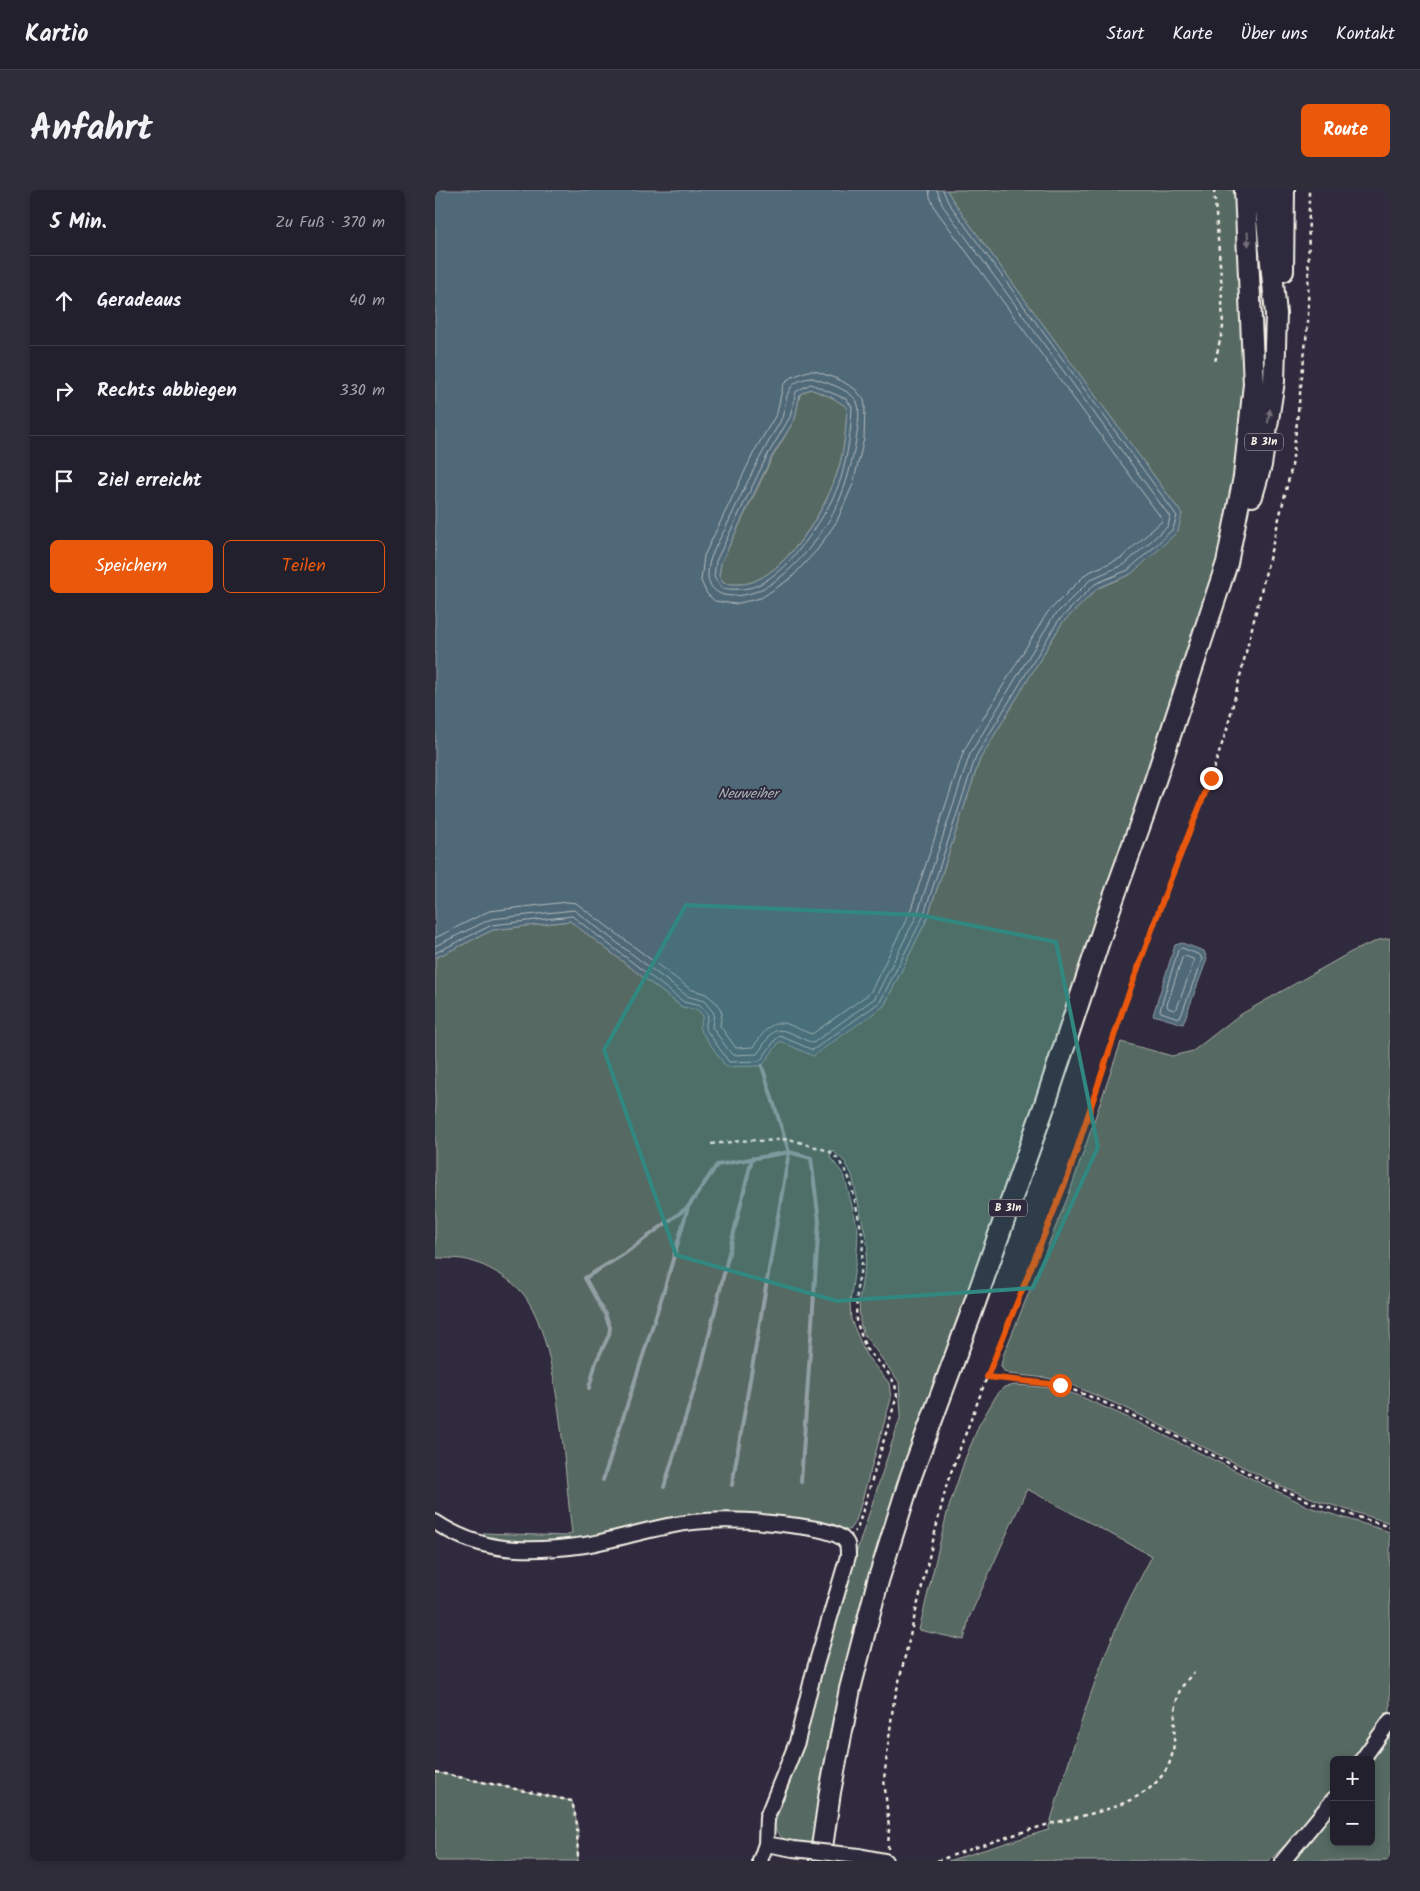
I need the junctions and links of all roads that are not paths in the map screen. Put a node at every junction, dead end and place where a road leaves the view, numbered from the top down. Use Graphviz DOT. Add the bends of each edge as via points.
graph roads {
  1 [pos="1245,190"];
  2 [pos="1264,190"];
  3 [pos="1284,190"];
  4 [pos="1276,314"];
  5 [pos="1227,563"];
  6 [pos="435,1522"];
  7 [pos="1390,1721"];
  8 [pos="1365,1756"];
  9 [pos="1332,1801"];
  10 [pos="766,1844"];
  11 [pos="760,1861"];
  12 [pos="820,1861"];
  13 [pos="885,1861"];
  14 [pos="1283,1861"];
  1 -- 5 [label="highway, B 31n, one-way" via="1254,384 1244,478"];
  2 -- 4 [label="highway, B 31n"];
  3 -- 4 [label="highway" via="1283,271"];
  5 -- 4 [label="highway, B 31n, one-way" via="1243,528 1261,465 1274,382"];
  5 -- 12 [label="highway, B 31n" via="1045,1104 911,1476 883,1564 851,1689"];
  6 -- 10 [label="lane" via="468,1540 515,1549 586,1545 683,1524 735,1519 819,1529 840,1537 847,1544 848,1556 797,1742 767,1817"];
  7 -- 8 [label="lane"];
  9 -- 14 [label="lane"];
  10 -- 11 [label="lane"];
  10 -- 13 [label="lane, bridge"];
}
